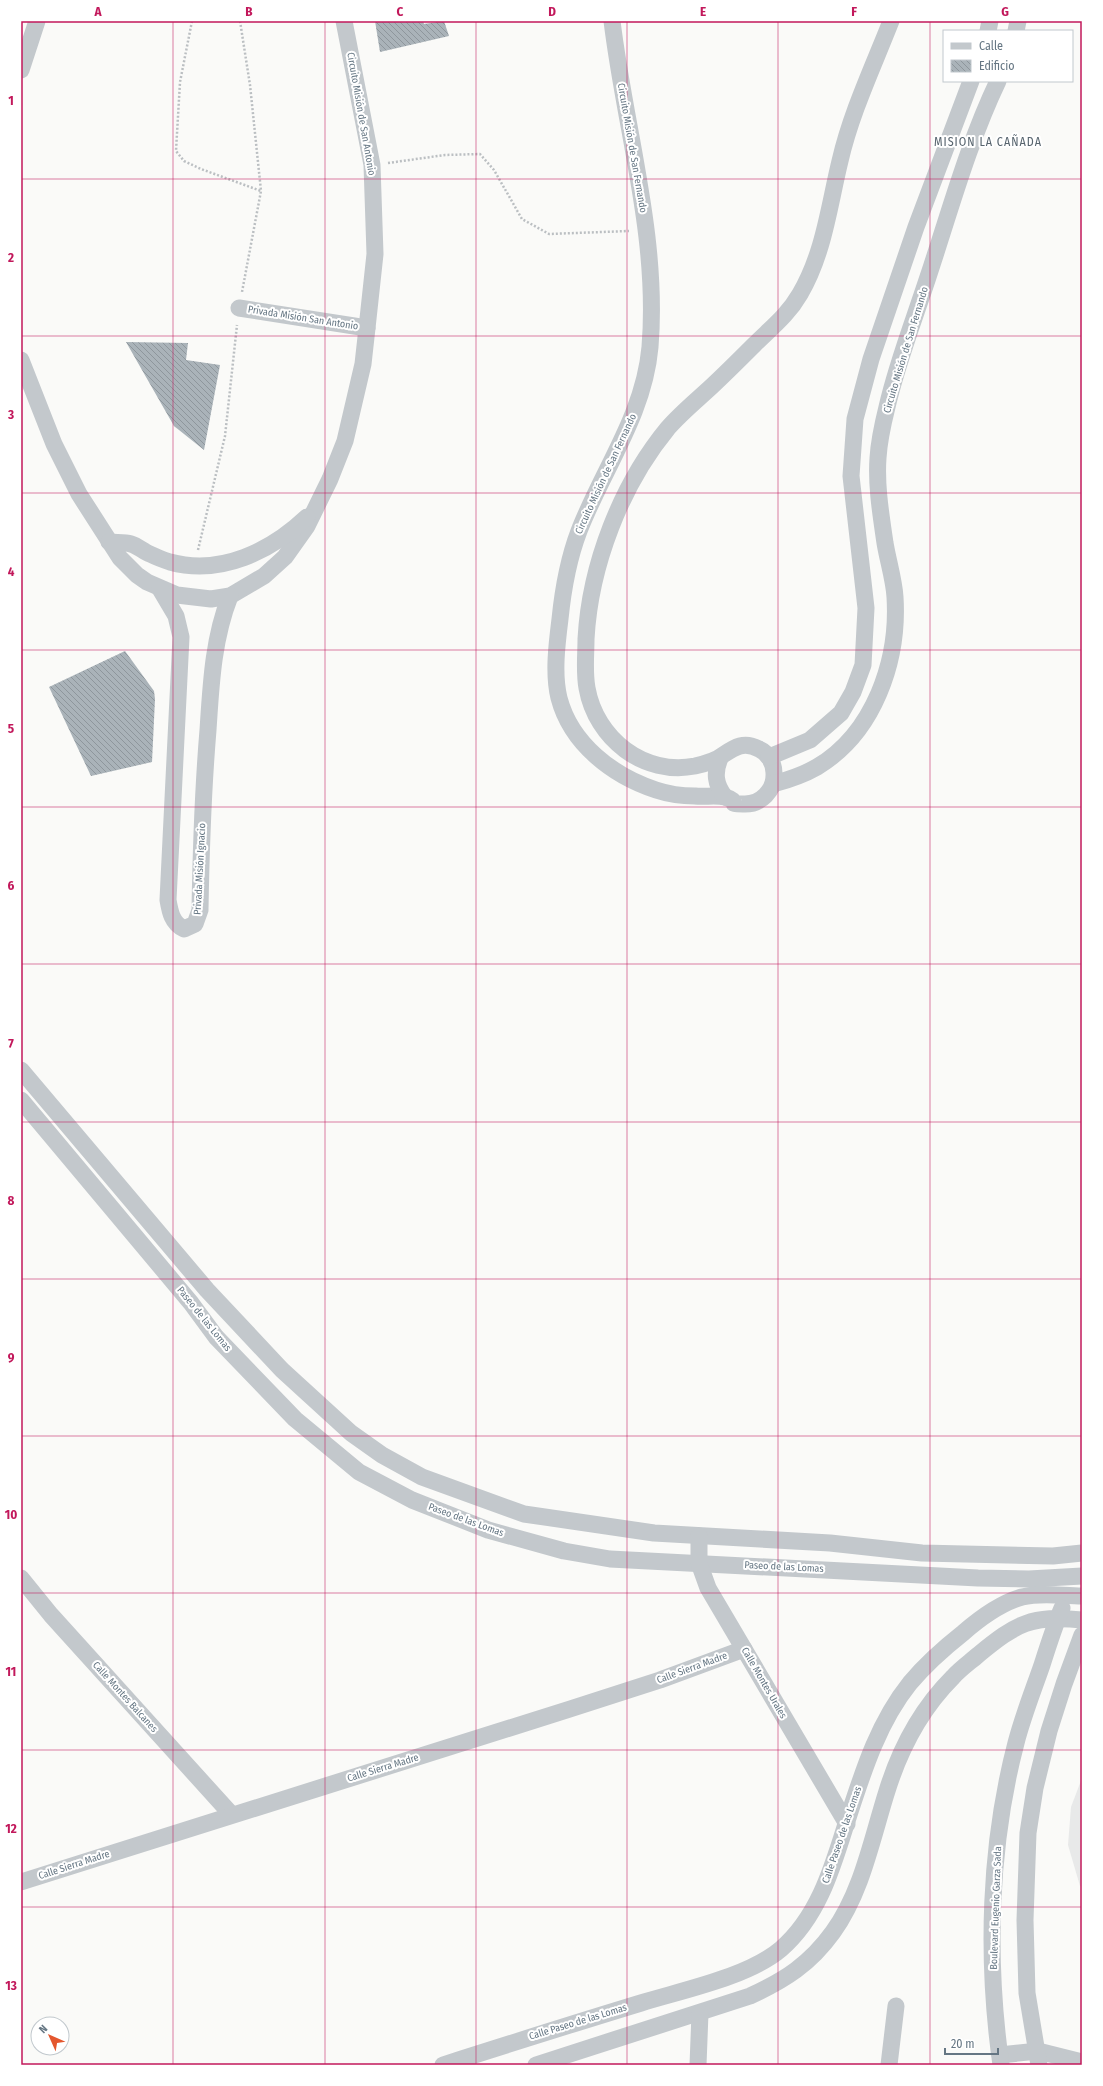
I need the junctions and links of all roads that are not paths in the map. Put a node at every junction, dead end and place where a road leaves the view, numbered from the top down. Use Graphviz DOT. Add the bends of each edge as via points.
graph roads {
  1 [pos="37,21"];
  2 [pos="344,21"];
  3 [pos="612,21"];
  4 [pos="891,21"];
  5 [pos="21,70"];
  6 [pos="971,82"];
  7 [pos="998,82"];
  8 [pos="239,308"];
  9 [pos="368,328"];
  10 [pos="21,360"];
  11 [pos="314,510"];
  12 [pos="110,542"];
  13 [pos="160,588"];
  14 [pos="230,596"];
  15 [pos="769,757"];
  16 [pos="720,758"];
  17 [pos="773,784"];
  18 [pos="725,797"];
  19 [pos="21,1070"];
  20 [pos="21,1100"];
  21 [pos="208,1290"];
  22 [pos="191,1303"];
  23 [pos="699,1536"];
  24 [pos="1082,1552"];
  25 [pos="699,1562"];
  26 [pos="1081,1575"];
  27 [pos="21,1578"];
  28 [pos="1075,1596"];
  29 [pos="1058,1618"];
  30 [pos="1082,1620"];
  31 [pos="1082,1635"];
  32 [pos="744,1649"];
  33 [pos="935,1656"];
  34 [pos="953,1676"];
  35 [pos="231,1814"];
  36 [pos="847,1824"];
  37 [pos="21,1882"];
  38 [pos="896,2006"];
  39 [pos="700,2013"];
  40 [pos="1038,2058"];
  41 [pos="1000,2060"];
  42 [pos="1082,2062"];
  43 [pos="443,2065"];
  44 [pos="536,2065"];
  45 [pos="698,2065"];
  46 [pos="889,2065"];
  1 -- 5 [label="street"];
  2 -- 9 [label="street, Circuito Misión de San Antonio" via="372,165 375,254"];
  3 -- 18 [label="street, Circuito Misión de San Fernando" via="646,230 651,327 647,367 636,408 595,494 570,559 558,630 556,658 559,697 570,724 582,742 607,766 659,791 687,796"];
  4 -- 16 [label="street" via="849,129 822,240 811,274 788,314 669,427 642,465 625,496 604,547 594,588 587,624 587,688 595,714 605,730 620,747 635,758 650,764 675,768 698,766"];
  6 -- 15 [label="street" via="916,227 871,359 855,419 851,476 866,608 863,665 854,692 841,713 810,740"];
  7 -- 17 [label="street, Circuito Misión de San Fernando" via="967,154 887,406 878,457 878,486 895,596 895,628 884,684 859,727 833,755 818,767 798,777"];
  8 -- 9 [label="street, Privada Misión San Antonio"];
  9 -- 11 [label="street, Circuito Misión de San Antonio" via="363,364 345,441"];
  10 -- 12 [label="street, Circuito Misión de San Antonio" via="67,472 92,517"];
  11 -- 12 [label="street, Circuito Misión de San Antonio" via="283,537 252,555 225,564 194,566 164,560 131,544"];
  11 -- 14 [label="street, Circuito Misión de San Antonio" via="300,539 277,566"];
  12 -- 13 [label="street, Circuito Misión de San Antonio" via="127,566 147,582"];
  13 -- 14 [label="street, Circuito Misión de San Antonio" via="191,598"];
  13 -- 14 [label="street, Privada Misión Ignacio" via="176,616 181,637 168,900 173,919 184,929 195,924 200,910 203,796 214,659 219,628"];
  15 -- 16 [label="street" via="758,748 744,745 730,748"];
  15 -- 17 [label="street" via="775,775"];
  16 -- 18 [label="street" via="715,778 718,789"];
  17 -- 18 [label="street, Circuito Misión de San Fernando" via="761,799 752,803 733,802"];
  19 -- 21 [label="street, Paseo de las Lomas"];
  20 -- 22 [label="street, Paseo de las Lomas"];
  21 -- 22 [label="street"];
  21 -- 23 [label="street, Paseo de las Lomas" via="282,1370 345,1428 382,1455 422,1477 524,1514 654,1533"];
  22 -- 25 [label="street, Paseo de las Lomas" via="216,1337 295,1419 359,1472 385,1487 488,1530 564,1551 610,1559"];
  23 -- 24 [label="street, Paseo de las Lomas" via="830,1543 922,1553 1053,1556"];
  23 -- 25 [label="street, Calle Montes Urales"];
  25 -- 26 [label="street, Paseo de las Lomas" via="978,1578 1029,1579"];
  25 -- 32 [label="street, Calle Montes Urales" via="708,1588"];
  26 -- 28 [label="street, Boulevard Eugenio Garza Sada"];
  27 -- 35 [label="street, Calle Montes Balcanes" via="51,1615"];
  28 -- 29 [label="street, Boulevard Eugenio Garza Sada"];
  28 -- 33 [label="street, Calle Paseo de las Lomas" via="1040,1594 1019,1598 974,1623"];
  29 -- 30 [label="street"];
  29 -- 34 [label="street" via="1030,1620 1011,1630"];
  29 -- 41 [label="street, Boulevard Eugenio Garza Sada" via="1016,1744 999,1835 992,1935"];
  31 -- 40 [label="street" via="1049,1731 1035,1788 1028,1833 1025,1920 1027,1993"];
  32 -- 35 [label="street, Calle Sierra Madre" via="660,1680"];
  32 -- 36 [label="street, Calle Montes Urales"];
  33 -- 34 [label="street"];
  33 -- 36 [label="street, Calle Paseo de las Lomas" via="909,1684 884,1723 872,1749"];
  34 -- 39 [label="street" via="905,1744 856,1887 833,1931 815,1954 777,1983 750,1996"];
  35 -- 37 [label="street, Calle Sierra Madre"];
  36 -- 43 [label="street, Calle Paseo de las Lomas" via="835,1863 811,1912 797,1934 762,1962 717,1980"];
  38 -- 46 [label="street"];
  39 -- 44 [label="street"];
  39 -- 45 [label="street"];
  40 -- 41 [label="street"];
  40 -- 42 [label="street"];
}
